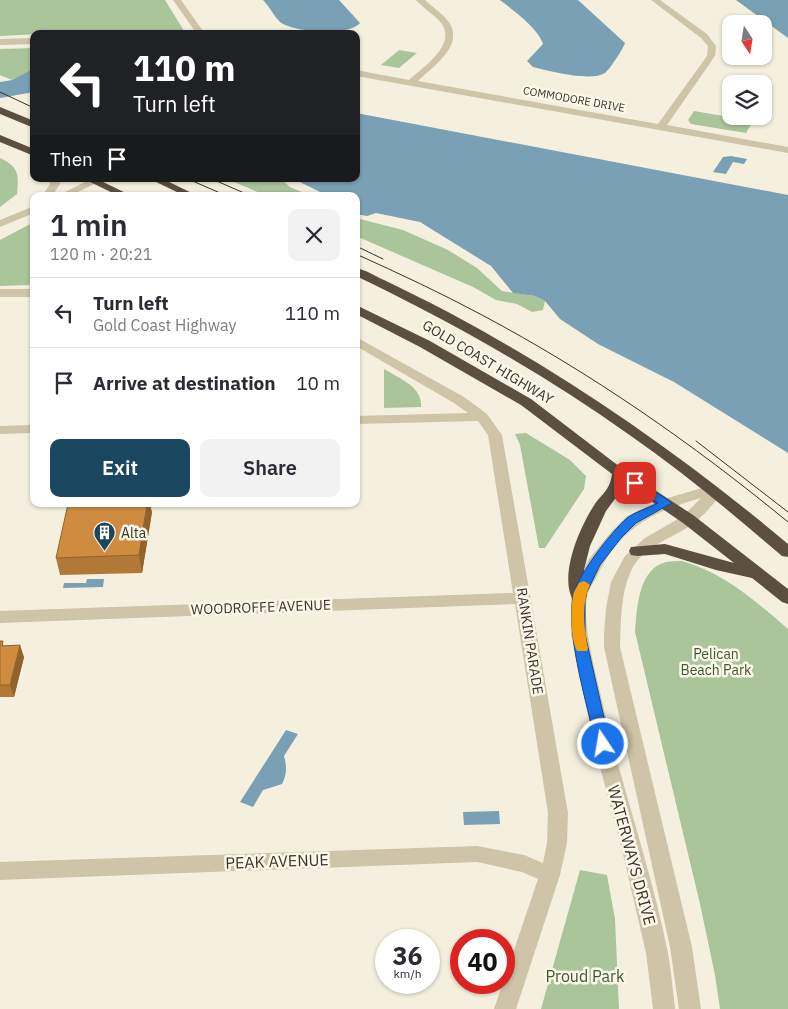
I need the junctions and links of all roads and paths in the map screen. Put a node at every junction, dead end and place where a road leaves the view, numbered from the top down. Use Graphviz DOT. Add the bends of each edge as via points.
graph roads {
  1 [pos="177,0"];
  2 [pos="420,0"];
  3 [pos="655,0"];
  4 [pos="198,30"];
  5 [pos="30,41"];
  6 [pos="0,42"];
  7 [pos="360,74"];
  8 [pos="411,83"];
  9 [pos="0,110"];
  10 [pos="30,123"];
  11 [pos="661,127"];
  12 [pos="0,138"];
  13 [pos="788,150"];
  14 [pos="30,151"];
  15 [pos="88,182"];
  16 [pos="96,182"];
  17 [pos="162,182"];
  18 [pos="70,192"];
  19 [pos="118,192"];
  20 [pos="184,192"];
  21 [pos="30,211"];
  22 [pos="0,224"];
  23 [pos="360,273"];
  24 [pos="0,293"];
  25 [pos="30,293"];
  26 [pos="360,311"];
  27 [pos="360,343"];
  28 [pos="482,417"];
  29 [pos="360,420"];
  30 [pos="30,429"];
  31 [pos="0,430"];
  32 [pos="619,473"];
  33 [pos="713,491"];
  34 [pos="666,503"];
  35 [pos="688,520"];
  36 [pos="637,551"];
  37 [pos="788,552"];
  38 [pos="758,574"];
  39 [pos="579,596"];
  40 [pos="523,598"];
  41 [pos="788,598"];
  42 [pos="0,617"];
  43 [pos="0,871"];
  44 [pos="550,875"];
  45 [pos="505,1009"];
  46 [pos="664,1009"];
  47 [pos="690,1009"];
  1 -- 4 [label="street"];
  2 -- 8 [label="street" via="446,25 451,35 448,47"];
  3 -- 11 [label="street" via="704,36 712,46 711,56"];
  5 -- 6 [label="street"];
  7 -- 8 [label="street, COMMODORE DRIVE"];
  8 -- 11 [label="street, COMMODORE DRIVE"];
  9 -- 10 [label="highway"];
  11 -- 13 [label="street, COMMODORE DRIVE"];
  12 -- 14 [label="highway"];
  15 -- 18 [label="street"];
  16 -- 19 [label="highway"];
  17 -- 20 [label="highway"];
  21 -- 22 [label="street"];
  23 -- 33 [label="highway, GOLD COAST HIGHWAY" via="466,327 575,392"];
  24 -- 25 [label="street"];
  26 -- 32 [label="highway, GOLD COAST HIGHWAY" via="426,344 526,402"];
  27 -- 28 [label="street, RANKIN PARADE" via="459,400"];
  28 -- 29 [label="street"];
  28 -- 40 [label="street, RANKIN PARADE" via="495,435"];
  30 -- 31 [label="street"];
  32 -- 34 [label="highway, GOLD COAST HIGHWAY"];
  32 -- 39 [label="highway" via="618,486 599,509 582,546 576,570"];
  33 -- 34 [label="street, WATERWAYS DRIVE"];
  33 -- 35 [label="street, WATERWAYS DRIVE"];
  33 -- 37 [label="highway, GOLD COAST HIGHWAY"];
  34 -- 35 [label="highway, GOLD COAST HIGHWAY"];
  34 -- 39 [label="street, WATERWAYS DRIVE" via="632,520 617,535 595,563"];
  35 -- 36 [label="street, WATERWAYS DRIVE"];
  35 -- 38 [label="highway, GOLD COAST HIGHWAY"];
  36 -- 38 [label="highway" via="665,549"];
  36 -- 47 [label="street, WATERWAYS DRIVE" via="624,571 613,606 612,647 681,947"];
  38 -- 41 [label="highway, GOLD COAST HIGHWAY"];
  39 -- 46 [label="street, WATERWAYS DRIVE" via="579,634 603,744 658,953"];
  40 -- 42 [label="street, WOODROFFE AVENUE"];
  40 -- 44 [label="street, RANKIN PARADE" via="558,813 557,843"];
  43 -- 44 [label="street, PEAK AVENUE" via="477,854 524,864"];
  44 -- 45 [label="street, RANKIN PARADE"];
}
